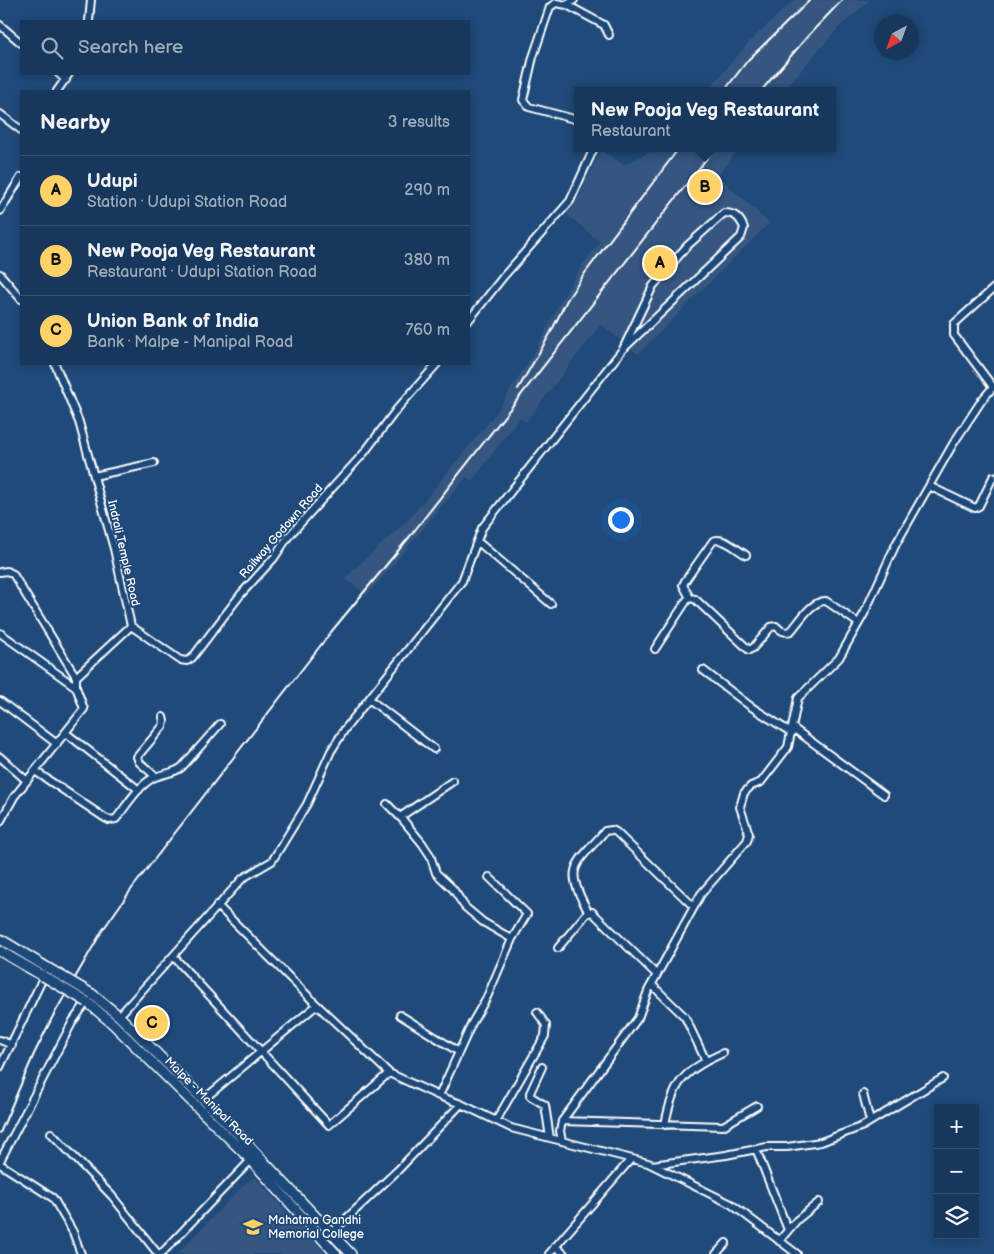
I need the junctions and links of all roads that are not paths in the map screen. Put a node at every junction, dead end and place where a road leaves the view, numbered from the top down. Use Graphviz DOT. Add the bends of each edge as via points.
graph roads {
  1 [pos="91,0"];
  2 [pos="574,0"];
  3 [pos="567,5"];
  4 [pos="89,20"];
  5 [pos="0,26"];
  6 [pos="609,35"];
  7 [pos="20,42"];
  8 [pos="68,77"];
  9 [pos="60,90"];
  10 [pos="0,114"];
  11 [pos="574,119"];
  12 [pos="20,129"];
  13 [pos="592,152"];
  14 [pos="20,179"];
  15 [pos="0,211"];
  16 [pos="0,274"];
  17 [pos="994,288"];
  18 [pos="20,298"];
  19 [pos="470,317"];
  20 [pos="623,349"];
  21 [pos="55,365"];
  22 [pos="436,365"];
  23 [pos="994,386"];
  24 [pos="154,463"];
  25 [pos="94,476"];
  26 [pos="993,477"];
  27 [pos="929,486"];
  28 [pos="477,541"];
  29 [pos="746,555"];
  30 [pos="0,572"];
  31 [pos="690,598"];
  32 [pos="551,604"];
  33 [pos="858,624"];
  34 [pos="131,626"];
  35 [pos="0,633"];
  36 [pos="655,650"];
  37 [pos="703,670"];
  38 [pos="76,677"];
  39 [pos="76,687"];
  40 [pos="369,699"];
  41 [pos="0,701"];
  42 [pos="163,717"];
  43 [pos="220,724"];
  44 [pos="792,730"];
  45 [pos="66,733"];
  46 [pos="57,744"];
  47 [pos="434,749"];
  48 [pos="0,757"];
  49 [pos="35,771"];
  50 [pos="155,776"];
  51 [pos="27,781"];
  52 [pos="452,781"];
  53 [pos="139,790"];
  54 [pos="884,795"];
  55 [pos="387,804"];
  56 [pos="400,817"];
  57 [pos="0,822"];
  58 [pos="489,877"];
  59 [pos="217,905"];
  60 [pos="694,907"];
  61 [pos="589,913"];
  62 [pos="0,939"];
  63 [pos="512,939"];
  64 [pos="558,948"];
  65 [pos="0,951"];
  66 [pos="173,956"];
  67 [pos="48,968"];
  68 [pos="657,975"];
  69 [pos="43,976"];
  70 [pos="652,984"];
  71 [pos="90,998"];
  72 [pos="317,1005"];
  73 [pos="537,1012"];
  74 [pos="400,1015"];
  75 [pos="118,1016"];
  76 [pos="0,1040"];
  77 [pos="12,1045"];
  78 [pos="260,1051"];
  79 [pos="459,1052"];
  80 [pos="723,1053"];
  81 [pos="706,1061"];
  82 [pos="0,1067"];
  83 [pos="542,1067"];
  84 [pos="389,1073"];
  85 [pos="943,1078"];
  86 [pos="863,1094"];
  87 [pos="439,1096"];
  88 [pos="204,1099"];
  89 [pos="461,1104"];
  90 [pos="757,1106"];
  91 [pos="496,1121"];
  92 [pos="562,1121"];
  93 [pos="870,1121"];
  94 [pos="665,1125"];
  95 [pos="51,1133"];
  96 [pos="550,1138"];
  97 [pos="562,1141"];
  98 [pos="756,1149"];
  99 [pos="631,1159"];
  100 [pos="251,1160"];
  101 [pos="0,1162"];
  102 [pos="652,1165"];
  103 [pos="819,1202"];
  104 [pos="788,1230"];
  105 [pos="332,1233"];
  106 [pos="780,1241"];
  107 [pos="726,1242"];
  108 [pos="555,1246"];
  109 [pos="81,1254"];
  110 [pos="160,1254"];
  111 [pos="336,1254"];
  112 [pos="351,1254"];
  113 [pos="549,1254"];
  114 [pos="564,1254"];
  115 [pos="716,1254"];
  116 [pos="797,1254"];
  1 -- 4 [label="street"];
  2 -- 3 [label="street"];
  3 -- 6 [label="street" via="604,25"];
  3 -- 11 [label="street" via="556,3 550,7 533,57 524,100 529,107"];
  5 -- 7 [label="street"];
  8 -- 9 [label="street"];
  10 -- 12 [label="street"];
  13 -- 19 [label="street" via="570,201"];
  14 -- 15 [label="street"];
  16 -- 18 [label="street"];
  17 -- 23 [label="street" via="954,324 953,329 954,335"];
  20 -- 20 [label="street" via="649,293 687,246 724,213 733,213 744,228 741,237"];
  20 -- 28 [label="street" via="482,528"];
  21 -- 25 [label="street, Indrali Temple Road" via="78,422"];
  22 -- 34 [label="street, Railway Godown Road" via="364,453 288,537 192,658 180,660"];
  23 -- 27 [label="street" via="953,444"];
  24 -- 25 [label="street"];
  25 -- 34 [label="street, Indrali Temple Road"];
  26 -- 27 [label="street" via="975,508"];
  27 -- 33 [label="street" via="896,544"];
  28 -- 32 [label="street"];
  28 -- 40 [label="street" via="462,581"];
  29 -- 31 [label="street" via="721,540 713,541 684,581"];
  30 -- 38 [label="street" via="13,574"];
  31 -- 33 [label="street" via="695,599 749,650 771,627 791,631 821,601 826,601"];
  31 -- 36 [label="street"];
  33 -- 44 [label="street" via="840,658 798,698"];
  34 -- 38 [label="street, Indrali Temple Road"];
  35 -- 39 [label="street"];
  37 -- 44 [label="street" via="750,706"];
  38 -- 39 [label="street"];
  39 -- 45 [label="street" via="84,709"];
  40 -- 47 [label="street"];
  40 -- 59 [label="street" via="331,751 307,804 272,861 242,878"];
  41 -- 46 [label="street"];
  42 -- 50 [label="street" via="162,726 137,757"];
  43 -- 50 [label="street" via="178,770"];
  44 -- 54 [label="street"];
  44 -- 60 [label="street" via="788,747 760,782 744,794 740,807 749,834 748,841"];
  45 -- 46 [label="street"];
  45 -- 53 [label="street"];
  46 -- 49 [label="street"];
  48 -- 51 [label="street"];
  49 -- 51 [label="street"];
  49 -- 53 [label="street" via="109,820 116,818"];
  50 -- 53 [label="street"];
  51 -- 57 [label="street"];
  52 -- 56 [label="street"];
  55 -- 56 [label="street"];
  56 -- 63 [label="street" via="430,855 436,873 453,889 465,907"];
  58 -- 63 [label="street" via="527,914"];
  59 -- 66 [label="street"];
  59 -- 72 [label="street"];
  60 -- 61 [label="street" via="612,830 605,832 576,865 575,885"];
  60 -- 68 [label="street"];
  61 -- 64 [label="street"];
  61 -- 68 [label="street" via="595,913"];
  62 -- 67 [label="highway"];
  63 -- 79 [label="street"];
  65 -- 69 [label="highway, Malpe - Manipal Road"];
  66 -- 75 [label="street"];
  66 -- 78 [label="street"];
  67 -- 69 [label="street"];
  67 -- 71 [label="highway, bridge"];
  68 -- 70 [label="street"];
  69 -- 71 [label="highway, Malpe - Manipal Road, bridge"];
  69 -- 77 [label="street"];
  70 -- 81 [label="street" via="686,1017"];
  70 -- 92 [label="street" via="638,1018"];
  71 -- 75 [label="highway, Malpe - Manipal Road"];
  71 -- 100 [label="highway, Malpe - Manipal Road"];
  71 -- 101 [label="street" via="73,1020"];
  72 -- 78 [label="street"];
  72 -- 84 [label="street"];
  73 -- 91 [label="street" via="546,1025 545,1036"];
  74 -- 79 [label="street"];
  75 -- 88 [label="highway, Malpe - Manipal Road"];
  76 -- 77 [label="street"];
  77 -- 82 [label="street"];
  78 -- 84 [label="street" via="329,1125"];
  78 -- 88 [label="street"];
  79 -- 87 [label="street"];
  80 -- 81 [label="street"];
  81 -- 94 [label="street" via="677,1085"];
  83 -- 96 [label="street" via="530,1096 545,1105"];
  84 -- 87 [label="street"];
  85 -- 93 [label="street"];
  86 -- 93 [label="street"];
  87 -- 89 [label="street"];
  88 -- 105 [label="highway, Malpe - Manipal Road"];
  89 -- 91 [label="street"];
  89 -- 105 [label="street"];
  90 -- 94 [label="street" via="723,1126"];
  91 -- 96 [label="street"];
  92 -- 94 [label="street"];
  92 -- 97 [label="street"];
  93 -- 98 [label="street" via="821,1142"];
  95 -- 110 [label="street" via="112,1196"];
  96 -- 97 [label="street"];
  97 -- 99 [label="street"];
  98 -- 102 [label="street"];
  98 -- 104 [label="street"];
  99 -- 102 [label="street"];
  99 -- 108 [label="street"];
  100 -- 110 [label="street"];
  100 -- 111 [label="highway, Malpe - Manipal Road"];
  101 -- 109 [label="street" via="53,1198 73,1232"];
  102 -- 106 [label="street" via="731,1204"];
  103 -- 104 [label="street"];
  104 -- 106 [label="street"];
  105 -- 112 [label="highway, Malpe - Manipal Road"];
  106 -- 116 [label="street"];
  107 -- 115 [label="street"];
  108 -- 113 [label="street"];
  108 -- 114 [label="street"];
}
